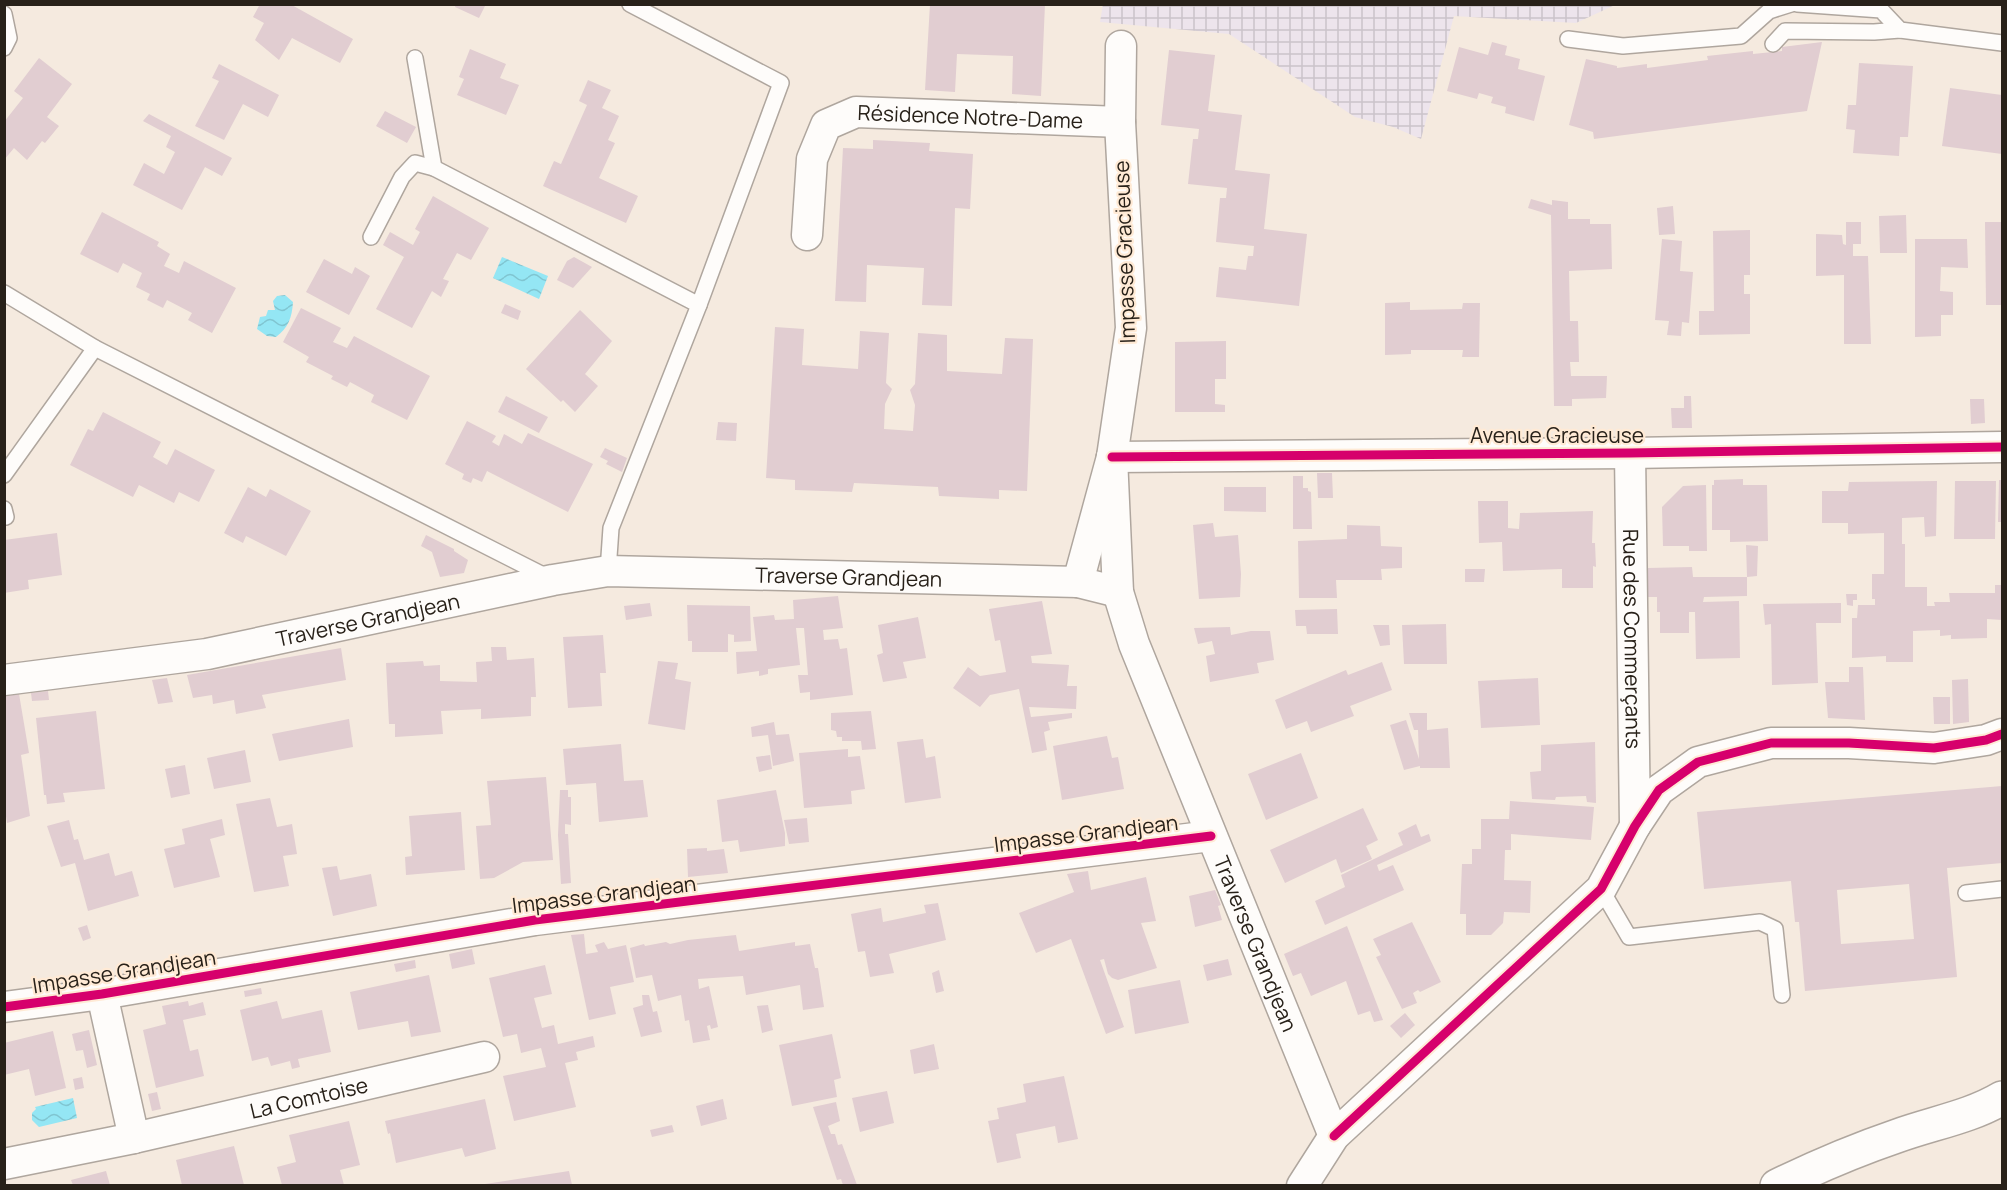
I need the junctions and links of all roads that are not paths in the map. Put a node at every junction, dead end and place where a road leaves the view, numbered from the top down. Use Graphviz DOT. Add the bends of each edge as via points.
graph roads {
  1 [pos="630,4"];
  2 [pos="1791,4"];
  3 [pos="1797,4"];
  4 [pos="4,14"];
  5 [pos="1900,30"];
  6 [pos="1568,39"];
  7 [pos="2002,43"];
  8 [pos="1773,44"];
  9 [pos="1121,46"];
  10 [pos="4,48"];
  11 [pos="415,58"];
  12 [pos="1120,122"];
  13 [pos="434,168"];
  14 [pos="807,235"];
  15 [pos="371,237"];
  16 [pos="4,293"];
  17 [pos="699,305"];
  18 [pos="95,348"];
  19 [pos="2002,447"];
  20 [pos="1630,453"];
  21 [pos="1112,456"];
  22 [pos="4,475"];
  23 [pos="608,571"];
  24 [pos="553,580"];
  25 [pos="1078,582"];
  26 [pos="1118,592"];
  27 [pos="4,680"];
  28 [pos="2002,734"];
  29 [pos="1635,826"];
  30 [pos="1211,836"];
  31 [pos="1601,889"];
  32 [pos="2002,889"];
  33 [pos="1966,893"];
  34 [pos="102,994"];
  35 [pos="1782,995"];
  36 [pos="4,1007"];
  37 [pos="484,1057"];
  38 [pos="2002,1098"];
  39 [pos="1334,1136"];
  40 [pos="134,1138"];
  41 [pos="4,1164"];
  42 [pos="1302,1185"];
  43 [pos="1777,1185"];
  1 -- 17 [label="lane" via="781,83"];
  2 -- 6 [label="lane" via="1769,11 1741,36 1623,46"];
  3 -- 5 [label="lane" via="1881,10"];
  4 -- 10 [label="lane" via="9,38"];
  5 -- 7 [label="lane"];
  5 -- 8 [label="lane" via="1785,31"];
  9 -- 12 [label="street, Impasse Gracieuse"];
  11 -- 13 [label="lane"];
  12 -- 14 [label="street, Résidence Notre-Dame" via="856,112 826,125 812,159"];
  12 -- 21 [label="street, Impasse Gracieuse" via="1131,328"];
  13 -- 15 [label="lane" via="415,163 402,177"];
  13 -- 17 [label="lane"];
  16 -- 18 [label="lane"];
  17 -- 23 [label="lane" via="611,528"];
  18 -- 22 [label="lane"];
  18 -- 24 [label="lane"];
  19 -- 20 [label="street, Avenue Gracieuse"];
  20 -- 21 [label="street, Avenue Gracieuse"];
  20 -- 29 [label="street, Rue des Commerçants"];
  21 -- 25 [label="street, Impasse Gracieuse"];
  21 -- 26 [label="street, Impasse Gracieuse"];
  23 -- 24 [label="street, Traverse Grandjean"];
  23 -- 25 [label="street, Traverse Grandjean"];
  24 -- 27 [label="street, Traverse Grandjean" via="207,654"];
  25 -- 26 [label="street, Traverse Grandjean"];
  26 -- 30 [label="street, Traverse Grandjean" via="1134,644"];
  28 -- 29 [label="street" via="1934,748 1771,743 1698,762 1659,790"];
  29 -- 31 [label="street"];
  30 -- 34 [label="street, Impasse Grandjean" via="535,920"];
  30 -- 39 [label="street, Traverse Grandjean"];
  31 -- 35 [label="lane" via="1629,937 1760,922 1775,929"];
  31 -- 39 [label="street"];
  32 -- 33 [label="lane"];
  34 -- 36 [label="street, Impasse Grandjean"];
  34 -- 40 [label="street"];
  37 -- 40 [label="street, La Comtoise"];
  38 -- 43 [label="street" via="1984,1109 1898,1136"];
  39 -- 42 [label="street"];
  40 -- 41 [label="street, La Comtoise"];
}
